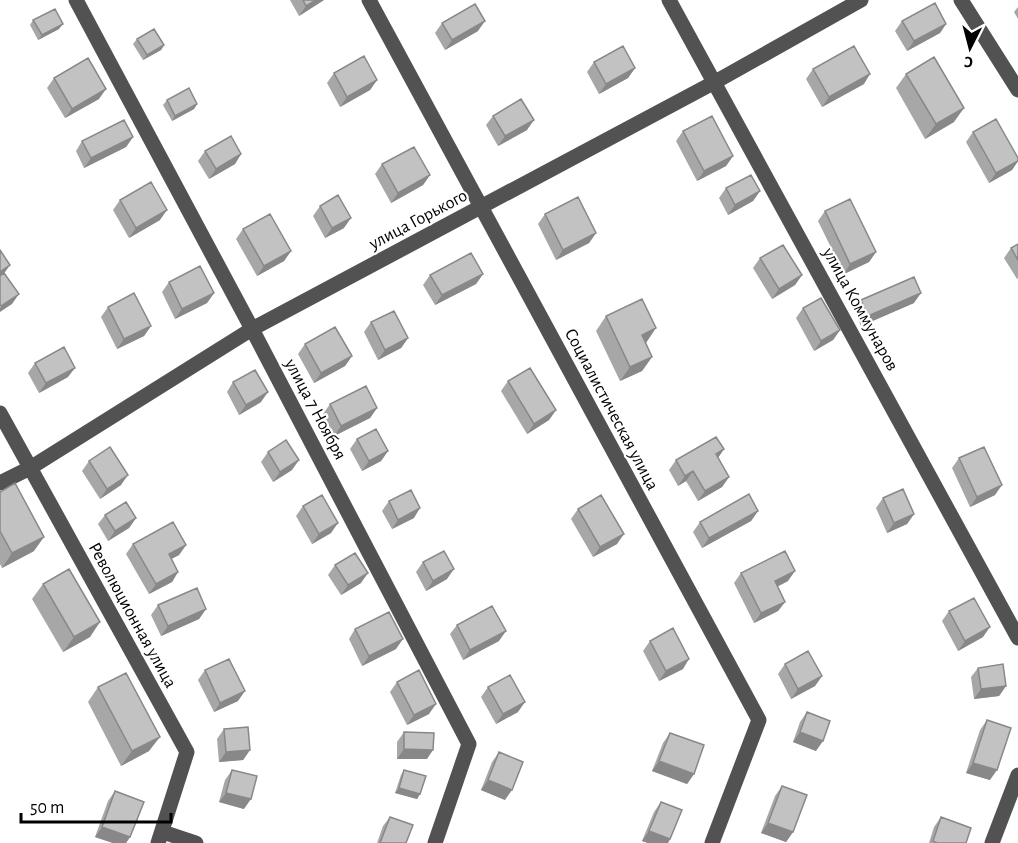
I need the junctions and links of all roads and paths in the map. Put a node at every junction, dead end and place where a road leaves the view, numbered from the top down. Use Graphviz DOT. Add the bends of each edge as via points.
graph roads {
  1 [pos="76,0"];
  2 [pos="369,0"];
  3 [pos="669,0"];
  4 [pos="861,0"];
  5 [pos="961,0"];
  6 [pos="715,82"];
  7 [pos="1018,90"];
  8 [pos="481,207"];
  9 [pos="252,329"];
  10 [pos="0,413"];
  11 [pos="30,468"];
  12 [pos="0,483"];
  13 [pos="1018,638"];
  14 [pos="1018,775"];
  15 [pos="161,837"];
  16 [pos="196,843"];
  17 [pos="435,843"];
  18 [pos="712,843"];
  19 [pos="992,843"];
  1 -- 9 [label="street, улица 7 Ноября"];
  2 -- 8 [label="street, Социалистическая улица"];
  3 -- 6 [label="street, улица Коммунаров"];
  4 -- 6 [label="street, улица Горького"];
  5 -- 7 [label="street"];
  6 -- 8 [label="street, улица Горького"];
  6 -- 13 [label="street, улица Коммунаров"];
  8 -- 9 [label="street, улица Горького"];
  8 -- 18 [label="street, Социалистическая улица" via="759,720"];
  9 -- 11 [label="street, улица Горького"];
  9 -- 17 [label="street, улица 7 Ноября" via="469,744"];
  10 -- 11 [label="street, Революционная улица"];
  11 -- 12 [label="street, улица Горького"];
  11 -- 15 [label="street, Революционная улица" via="187,752"];
  14 -- 19 [label="street"];
  15 -- 16 [label="street"];
}
